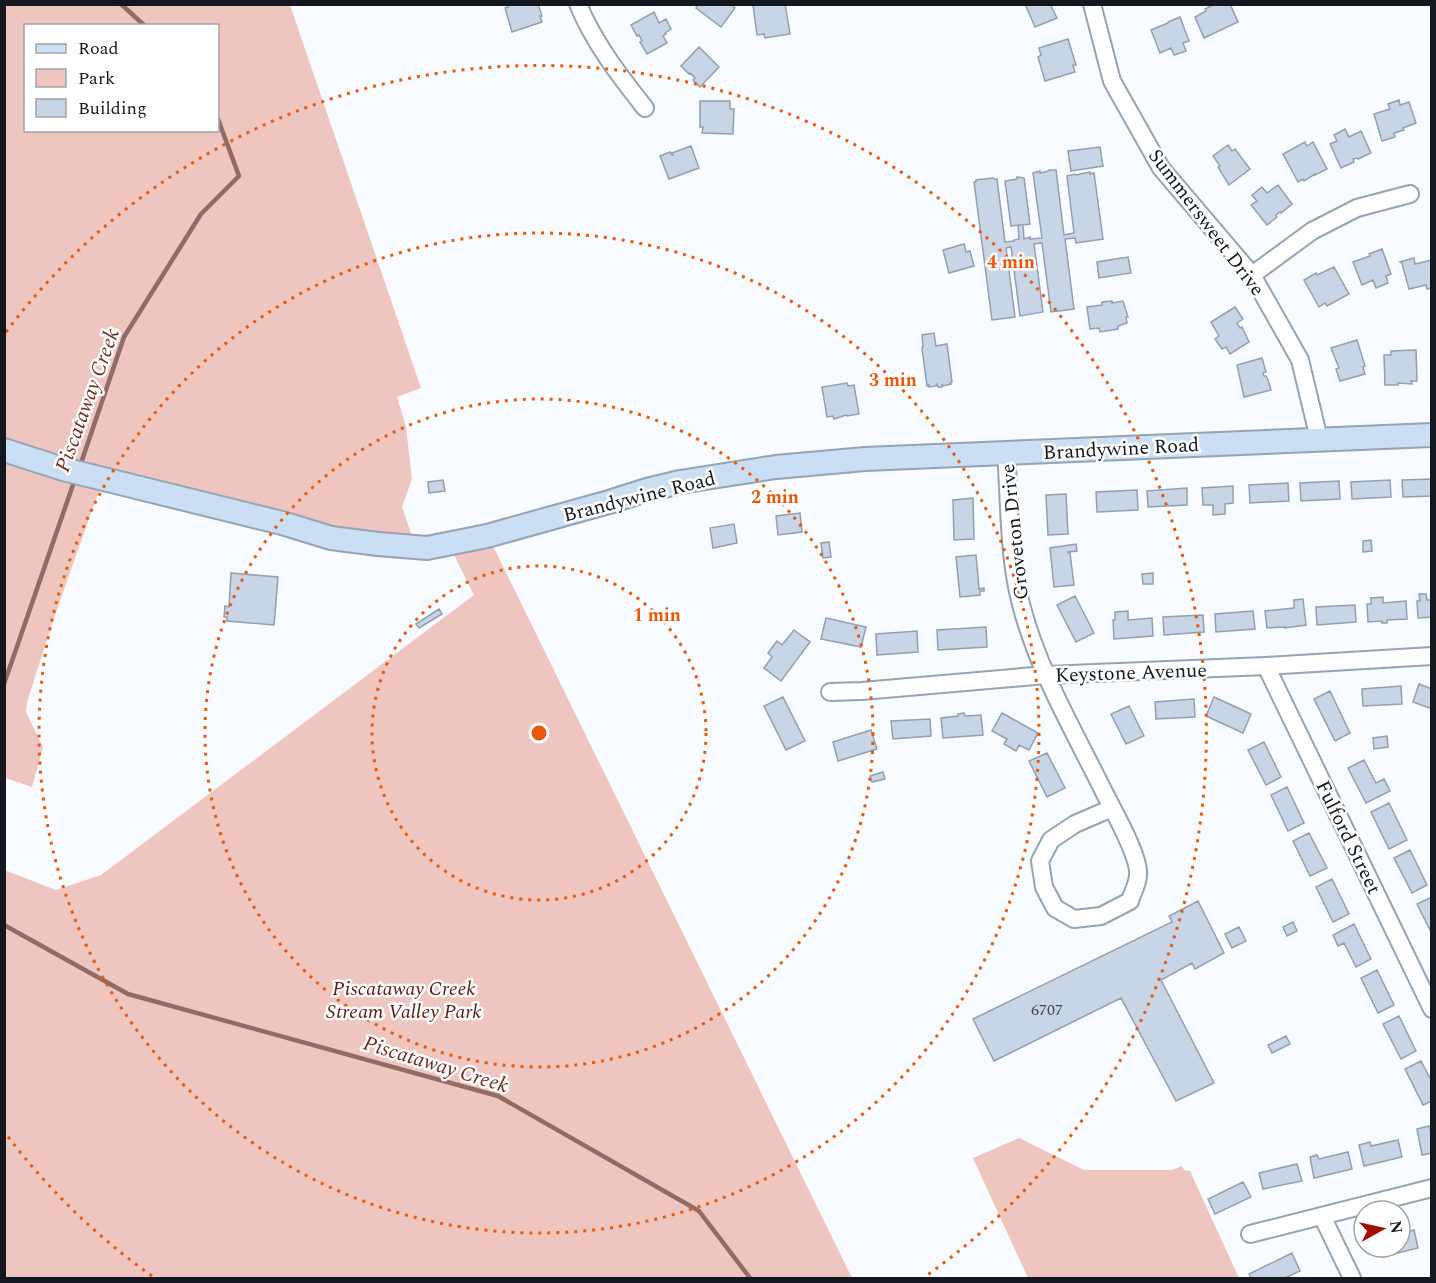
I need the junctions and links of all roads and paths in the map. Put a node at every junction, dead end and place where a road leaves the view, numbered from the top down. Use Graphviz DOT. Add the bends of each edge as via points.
graph roads {
  1 [pos="578,4"];
  2 [pos="1092,4"];
  3 [pos="645,108"];
  4 [pos="1410,194"];
  5 [pos="1252,275"];
  6 [pos="1431,435"];
  7 [pos="1319,439"];
  8 [pos="4,450"];
  9 [pos="1006,453"];
  10 [pos="1431,656"];
  11 [pos="1266,666"];
  12 [pos="1046,675"];
  13 [pos="830,692"];
  14 [pos="1112,808"];
  15 [pos="1431,1009"];
  16 [pos="1431,1188"];
  17 [pos="1322,1216"];
  18 [pos="1250,1234"];
  19 [pos="1352,1278"];
  1 -- 3 [label="street" via="608,61"];
  2 -- 5 [label="street, Summersweet Drive" via="1112,81 1161,168"];
  4 -- 5 [label="street" via="1357,208 1312,231"];
  5 -- 7 [label="street, Summersweet Drive" via="1300,360"];
  6 -- 7 [label="main road, Brandywine Road"];
  7 -- 9 [label="main road, Brandywine Road"];
  8 -- 9 [label="main road, Brandywine Road" via="63,469 332,538 427,548 487,536 691,480 865,459"];
  9 -- 12 [label="street, Groveton Drive" via="1014,570 1021,607"];
  10 -- 11 [label="street, Keystone Avenue"];
  11 -- 12 [label="street, Keystone Avenue"];
  11 -- 15 [label="street, Fulford Street"];
  12 -- 13 [label="street, Keystone Avenue"];
  12 -- 14 [label="street, Groveton Drive"];
  14 -- 14 [label="street, Groveton Drive" via="1137,861 1138,877 1130,902 1101,916 1074,919 1055,908 1044,887 1040,861 1051,840 1075,824"];
  16 -- 17 [label="street"];
  17 -- 18 [label="street"];
  17 -- 19 [label="street"];
}
